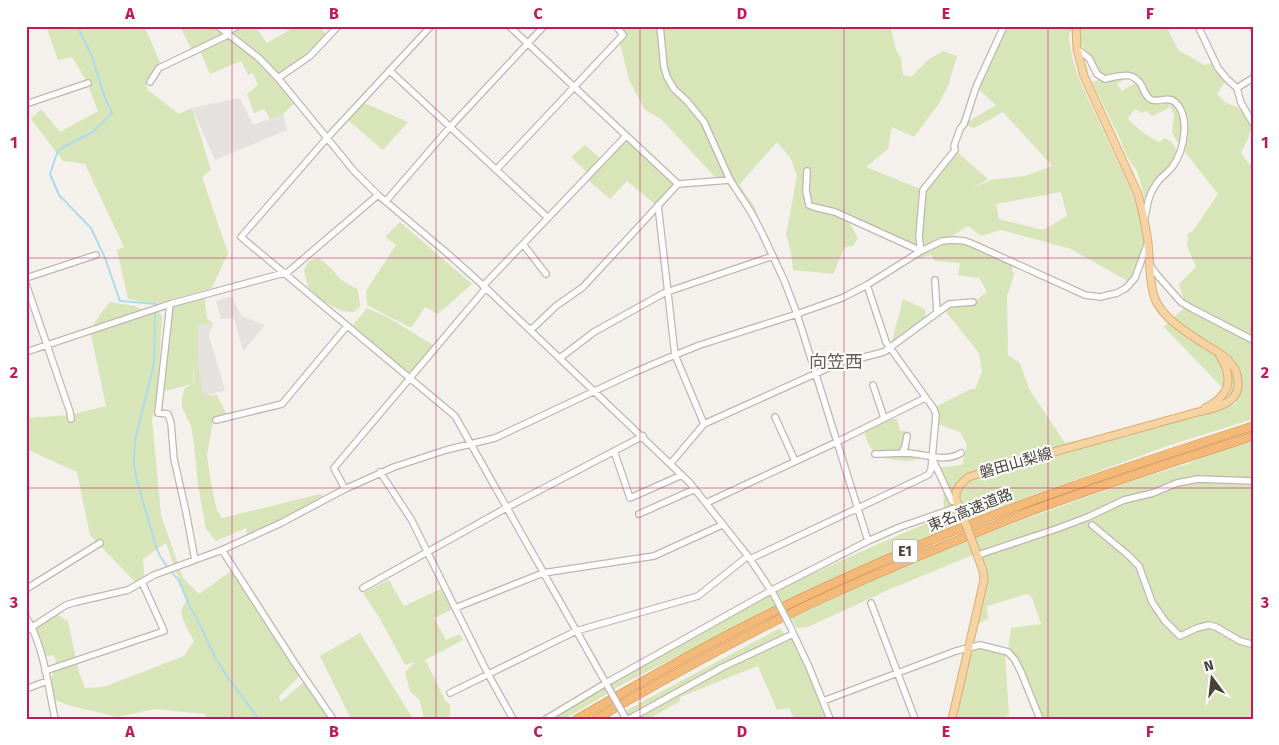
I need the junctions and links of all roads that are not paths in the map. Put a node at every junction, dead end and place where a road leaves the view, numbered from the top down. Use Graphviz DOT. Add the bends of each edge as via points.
graph roads {
  1 [pos="218,26"];
  2 [pos="237,26"];
  3 [pos="338,26"];
  4 [pos="431,26"];
  5 [pos="509,26"];
  6 [pos="544,26"];
  7 [pos="616,26"];
  8 [pos="660,26"];
  9 [pos="1004,26"];
  10 [pos="1076,26"];
  11 [pos="1198,26"];
  12 [pos="227,34"];
  13 [pos="528,44"];
  14 [pos="1077,49"];
  15 [pos="390,71"];
  16 [pos="278,78"];
  17 [pos="1253,78"];
  18 [pos="150,82"];
  19 [pos="88,83"];
  20 [pos="574,88"];
  21 [pos="1237,88"];
  22 [pos="26,104"];
  23 [pos="1253,123"];
  24 [pos="450,127"];
  25 [pos="626,136"];
  26 [pos="327,138"];
  27 [pos="496,170"];
  28 [pos="807,171"];
  29 [pos="730,180"];
  30 [pos="678,184"];
  31 [pos="378,195"];
  32 [pos="386,201"];
  33 [pos="658,205"];
  34 [pos="548,217"];
  35 [pos="1144,219"];
  36 [pos="1148,243"];
  37 [pos="523,244"];
  38 [pos="921,251"];
  39 [pos="96,255"];
  40 [pos="773,256"];
  41 [pos="1150,265"];
  42 [pos="283,273"];
  43 [pos="546,274"];
  44 [pos="26,278"];
  45 [pos="936,280"];
  46 [pos="26,284"];
  47 [pos="867,285"];
  48 [pos="485,287"];
  49 [pos="668,292"];
  50 [pos="972,302"];
  51 [pos="170,304"];
  52 [pos="937,313"];
  53 [pos="797,314"];
  54 [pos="347,326"];
  55 [pos="530,329"];
  56 [pos="1253,340"];
  57 [pos="48,345"];
  58 [pos="890,348"];
  59 [pos="1217,351"];
  60 [pos="26,352"];
  61 [pos="675,355"];
  62 [pos="560,358"];
  63 [pos="816,374"];
  64 [pos="410,378"];
  65 [pos="873,385"];
  66 [pos="595,391"];
  67 [pos="925,398"];
  68 [pos="1194,413"];
  69 [pos="775,417"];
  70 [pos="884,418"];
  71 [pos="71,419"];
  72 [pos="216,420"];
  73 [pos="704,424"];
  74 [pos="1253,426"];
  75 [pos="642,436"];
  76 [pos="906,436"];
  77 [pos="1253,436"];
  78 [pos="837,442"];
  79 [pos="471,445"];
  80 [pos="614,451"];
  81 [pos="961,452"];
  82 [pos="902,453"];
  83 [pos="875,454"];
  84 [pos="931,457"];
  85 [pos="795,461"];
  86 [pos="671,463"];
  87 [pos="380,472"];
  88 [pos="682,475"];
  89 [pos="1253,481"];
  90 [pos="345,489"];
  91 [pos="695,489"];
  92 [pos="706,503"];
  93 [pos="958,505"];
  94 [pos="506,508"];
  95 [pos="858,509"];
  96 [pos="639,514"];
  97 [pos="722,524"];
  98 [pos="1092,525"];
  99 [pos="868,540"];
  100 [pos="100,544"];
  101 [pos="222,550"];
  102 [pos="428,553"];
  103 [pos="978,555"];
  104 [pos="749,558"];
  105 [pos="195,560"];
  106 [pos="543,573"];
  107 [pos="142,582"];
  108 [pos="363,588"];
  109 [pos="26,589"];
  110 [pos="773,592"];
  111 [pos="871,603"];
  112 [pos="455,608"];
  113 [pos="26,617"];
  114 [pos="32,626"];
  115 [pos="26,631"];
  116 [pos="576,631"];
  117 [pos="792,632"];
  118 [pos="1251,644"];
  119 [pos="968,647"];
  120 [pos="45,671"];
  121 [pos="898,673"];
  122 [pos="488,674"];
  123 [pos="47,682"];
  124 [pos="606,684"];
  125 [pos="26,689"];
  126 [pos="450,692"];
  127 [pos="823,701"];
  128 [pos="627,718"];
  129 [pos="55,719"];
  130 [pos="333,719"];
  131 [pos="513,719"];
  132 [pos="546,719"];
  133 [pos="577,719"];
  134 [pos="596,719"];
  135 [pos="830,719"];
  136 [pos="915,719"];
  137 [pos="952,719"];
  138 [pos="1040,719"];
  1 -- 12 [label="street"];
  2 -- 12 [label="street"];
  3 -- 16 [label="street" via="310,56"];
  4 -- 15 [label="street"];
  5 -- 13 [label="street"];
  6 -- 13 [label="street"];
  7 -- 20 [label="street" via="623,35"];
  8 -- 29 [label="street" via="667,77 704,122"];
  9 -- 38 [label="street" via="976,87 955,150 923,190"];
  10 -- 14 [label="main road, 磐田山梨線"];
  11 -- 21 [label="street" via="1218,68"];
  12 -- 16 [label="street" via="260,59"];
  12 -- 18 [label="street" via="159,68"];
  13 -- 20 [label="street"];
  13 -- 24 [label="street"];
  14 -- 35 [label="main road, 磐田山梨線" via="1084,76 1138,194"];
  14 -- 35 [label="street" via="1089,58 1097,74 1104,79 1127,74 1139,81 1148,98 1154,101 1167,98 1181,109 1184,123 1181,147 1173,166 1155,184"];
  15 -- 24 [label="street"];
  15 -- 26 [label="street"];
  16 -- 26 [label="street"];
  17 -- 21 [label="street"];
  19 -- 22 [label="street"];
  20 -- 25 [label="street"];
  20 -- 27 [label="street"];
  21 -- 23 [label="street" via="1241,103"];
  24 -- 27 [label="street"];
  24 -- 32 [label="street"];
  25 -- 30 [label="street"];
  25 -- 34 [label="street"];
  26 -- 31 [label="street"];
  26 -- 42 [label="street" via="241,236"];
  27 -- 34 [label="street"];
  28 -- 38 [label="street" via="809,204 835,212"];
  29 -- 30 [label="street"];
  29 -- 40 [label="street" via="751,212"];
  30 -- 33 [label="street"];
  31 -- 32 [label="street"];
  31 -- 42 [label="street" via="295,267"];
  32 -- 48 [label="street"];
  33 -- 49 [label="street"];
  33 -- 55 [label="street" via="583,286"];
  34 -- 37 [label="street"];
  35 -- 36 [label="main road, 磐田山梨線"];
  36 -- 38 [label="street" via="1135,278 1117,293 1100,297 1085,295 965,241 942,241"];
  36 -- 41 [label="main road, 磐田山梨線"];
  37 -- 43 [label="street"];
  37 -- 48 [label="street"];
  38 -- 47 [label="street"];
  39 -- 44 [label="street"];
  40 -- 49 [label="street"];
  40 -- 53 [label="street"];
  41 -- 56 [label="street" via="1181,302"];
  41 -- 59 [label="main road, 磐田山梨線" via="1156,302 1165,315"];
  42 -- 51 [label="street"];
  42 -- 54 [label="street"];
  45 -- 52 [label="street"];
  46 -- 57 [label="street"];
  47 -- 53 [label="street"];
  47 -- 58 [label="street"];
  48 -- 55 [label="street"];
  48 -- 64 [label="street"];
  49 -- 61 [label="street"];
  49 -- 62 [label="street" via="594,332"];
  50 -- 52 [label="street" via="949,304"];
  51 -- 57 [label="street"];
  51 -- 105 [label="street" via="158,413 168,414 171,423 174,459"];
  52 -- 58 [label="street"];
  53 -- 61 [label="street"];
  53 -- 63 [label="street"];
  54 -- 64 [label="street"];
  54 -- 72 [label="street" via="282,404"];
  55 -- 62 [label="street"];
  57 -- 60 [label="street"];
  57 -- 71 [label="street"];
  58 -- 63 [label="street"];
  58 -- 67 [label="street"];
  59 -- 68 [label="main road, 磐田山梨線" via="1228,375 1224,394 1213,404"];
  59 -- 68 [label="main road, 磐田山梨線" via="1234,367 1238,388 1226,403"];
  61 -- 66 [label="street"];
  61 -- 73 [label="street"];
  62 -- 66 [label="street"];
  63 -- 73 [label="street"];
  63 -- 78 [label="street"];
  64 -- 79 [label="street" via="455,416"];
  64 -- 90 [label="street" via="334,468"];
  65 -- 70 [label="street"];
  66 -- 75 [label="street"];
  66 -- 79 [label="street" via="495,438"];
  67 -- 70 [label="street"];
  67 -- 84 [label="street" via="936,414"];
  68 -- 93 [label="main road, 磐田山梨線" via="968,477 956,492"];
  69 -- 85 [label="street"];
  70 -- 78 [label="street"];
  73 -- 86 [label="street"];
  74 -- 133 [label="highway, 東名高速道路 / E1" via="1029,502 898,554 740,628"];
  75 -- 80 [label="street"];
  75 -- 86 [label="street"];
  76 -- 82 [label="street"];
  77 -- 134 [label="highway, 東名高速道路 / E1" via="1033,511 902,563 744,637"];
  78 -- 85 [label="street"];
  78 -- 95 [label="street"];
  79 -- 87 [label="street"];
  79 -- 94 [label="street"];
  80 -- 88 [label="street" via="630,498"];
  80 -- 94 [label="street"];
  81 -- 84 [label="street" via="948,457"];
  82 -- 83 [label="street"];
  82 -- 84 [label="street"];
  84 -- 93 [label="street" via="949,496"];
  84 -- 95 [label="street" via="928,475"];
  85 -- 92 [label="street"];
  86 -- 88 [label="street"];
  87 -- 90 [label="street"];
  87 -- 102 [label="street" via="411,519"];
  88 -- 91 [label="street"];
  89 -- 103 [label="street" via="1198,479 1177,483"];
  90 -- 101 [label="street"];
  91 -- 92 [label="street"];
  91 -- 96 [label="street"];
  92 -- 97 [label="street"];
  93 -- 99 [label="street"];
  93 -- 103 [label="main road, bridge"];
  94 -- 102 [label="street"];
  94 -- 106 [label="street"];
  95 -- 99 [label="street"];
  95 -- 104 [label="street"];
  97 -- 104 [label="street"];
  97 -- 106 [label="street" via="654,556"];
  98 -- 118 [label="street" via="1139,566 1152,602 1180,636 1209,625"];
  99 -- 110 [label="street"];
  100 -- 109 [label="street"];
  101 -- 105 [label="street"];
  101 -- 130 [label="street"];
  102 -- 108 [label="street"];
  102 -- 112 [label="street"];
  103 -- 119 [label="main road" via="984,580"];
  104 -- 110 [label="street"];
  104 -- 116 [label="street" via="698,596"];
  105 -- 107 [label="street"];
  106 -- 112 [label="street"];
  106 -- 116 [label="street"];
  107 -- 114 [label="street" via="128,590 66,605"];
  107 -- 120 [label="street" via="164,632"];
  110 -- 117 [label="street, bridge"];
  110 -- 124 [label="street"];
  111 -- 121 [label="street"];
  112 -- 122 [label="street"];
  113 -- 114 [label="street"];
  114 -- 115 [label="street"];
  114 -- 120 [label="street"];
  116 -- 122 [label="street"];
  116 -- 124 [label="street"];
  117 -- 127 [label="street"];
  117 -- 128 [label="street"];
  119 -- 121 [label="street"];
  119 -- 137 [label="main road"];
  119 -- 138 [label="street" via="980,645 1008,652 1021,672"];
  120 -- 123 [label="street"];
  121 -- 127 [label="street"];
  121 -- 136 [label="street"];
  122 -- 126 [label="street"];
  122 -- 131 [label="street"];
  123 -- 125 [label="street"];
  123 -- 129 [label="street"];
  124 -- 128 [label="street, bridge"];
  124 -- 132 [label="street"];
  127 -- 135 [label="street"];
}
